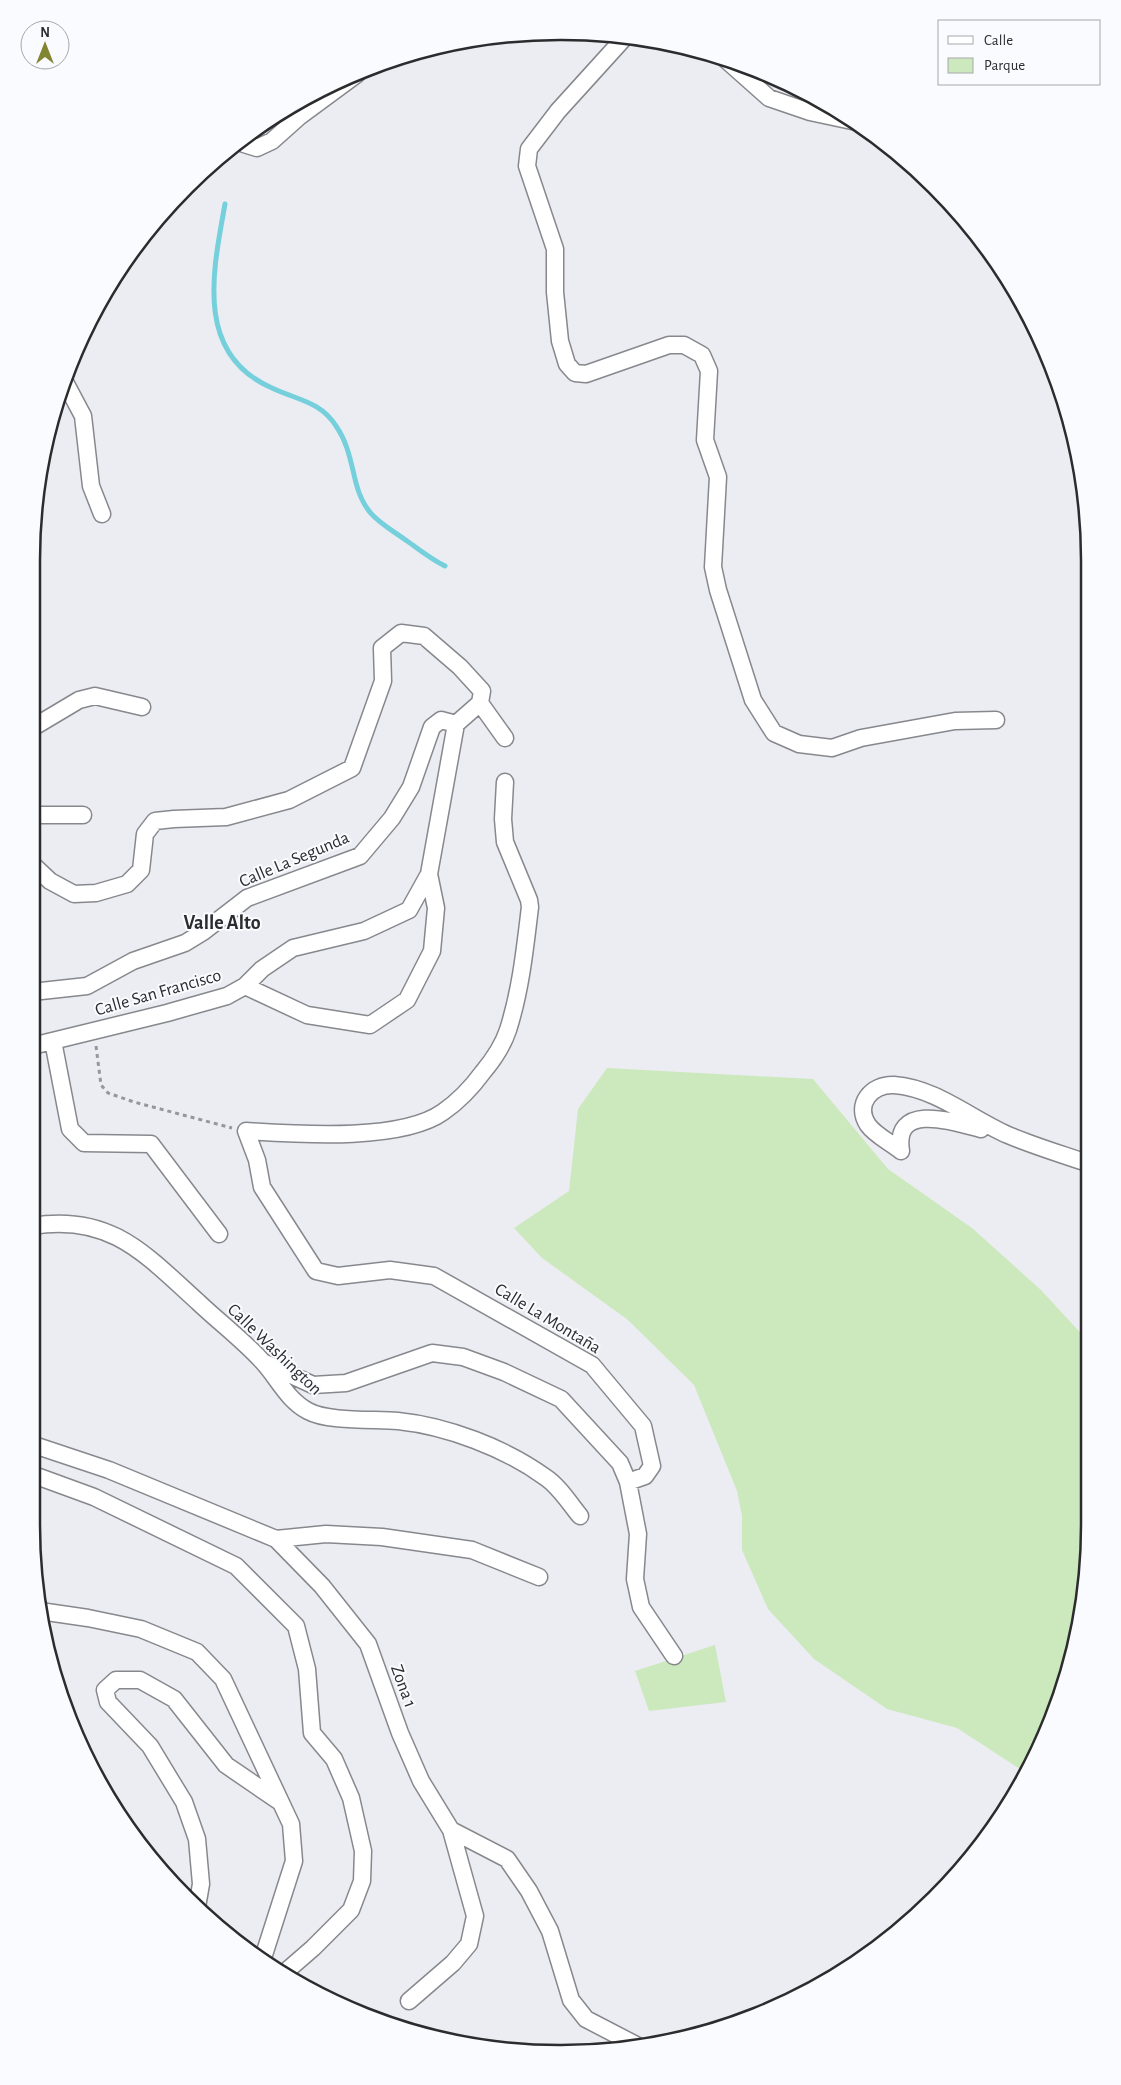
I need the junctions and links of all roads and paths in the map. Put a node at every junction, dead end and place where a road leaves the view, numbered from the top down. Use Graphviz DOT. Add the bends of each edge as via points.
graph roads {
  1 [pos="619,43"];
  2 [pos="741,73"];
  3 [pos="329,94"];
  4 [pos="833,117"];
  5 [pos="248,145"];
  6 [pos="69,390"];
  7 [pos="102,514"];
  8 [pos="480,703"];
  9 [pos="142,707"];
  10 [pos="996,720"];
  11 [pos="40,723"];
  12 [pos="456,724"];
  13 [pos="505,738"];
  14 [pos="505,782"];
  15 [pos="40,815"];
  16 [pos="83,815"];
  17 [pos="40,871"];
  18 [pos="429,874"];
  19 [pos="245,986"];
  20 [pos="40,991"];
  21 [pos="94,1031"];
  22 [pos="53,1040"];
  23 [pos="40,1044"];
  24 [pos="246,1131"];
  25 [pos="1008,1135"];
  26 [pos="1081,1161"];
  27 [pos="40,1225"];
  28 [pos="219,1234"];
  29 [pos="263,1362"];
  30 [pos="40,1447"];
  31 [pos="40,1477"];
  32 [pos="628,1482"];
  33 [pos="580,1516"];
  34 [pos="276,1539"];
  35 [pos="538,1577"];
  36 [pos="48,1612"];
  37 [pos="674,1656"];
  38 [pos="282,1803"];
  39 [pos="451,1830"];
  40 [pos="199,1899"];
  41 [pos="265,1952"];
  42 [pos="290,1969"];
  43 [pos="409,2001"];
  44 [pos="628,2041"];
  1 -- 10 [label="street" via="558,111 529,150 527,166 555,249 560,341 567,364 575,373 586,374 670,345 684,345 702,355 709,371 705,440 718,477 713,567 753,700 774,733 799,744 832,748 861,738 955,721"];
  2 -- 4 [label="street" via="769,98"];
  3 -- 5 [label="street" via="272,141 257,148"];
  6 -- 7 [label="street" via="83,416 91,486"];
  8 -- 12 [label="street"];
  8 -- 13 [label="street"];
  8 -- 17 [label="street" via="482,690 460,667 424,636 401,633 382,648 383,681 352,768 289,800 226,818 154,821 145,834 141,870 127,884 96,893 74,894"];
  9 -- 11 [label="street" via="95,696 79,700"];
  12 -- 18 [label="street, Calle San Francisco"];
  12 -- 20 [label="street, Calle La Segunda" via="441,720 432,727 411,787 392,818 360,856 247,898 185,942 133,961 87,986"];
  14 -- 24 [label="street" via="505,842 530,907 522,976 507,1032 488,1066 472,1087 442,1113 408,1127 319,1136"];
  15 -- 16 [label="street"];
  18 -- 19 [label="street, Calle San Francisco" via="409,910 364,931 293,948 262,969"];
  18 -- 19 [label="street" via="436,908 432,951 407,1000 370,1025 307,1016"];
  19 -- 21 [label="street, Calle San Francisco" via="227,996"];
  21 -- 22 [label="street, Calle San Francisco"];
  21 -- 24 [label="path" via="101,1085 108,1093"];
  22 -- 23 [label="street, Calle San Francisco"];
  22 -- 28 [label="street" via="70,1129 84,1143 151,1144"];
  24 -- 32 [label="street, Calle La Montaña" via="257,1160 262,1187 316,1271 338,1276 390,1270 434,1276 592,1365 643,1426 652,1466 645,1476"];
  25 -- 25 [label="street" via="920,1089 892,1085 877,1087 866,1097 862,1111 868,1126 901,1151 901,1132 922,1119 948,1120"];
  25 -- 26 [label="street"];
  27 -- 29 [label="street, Calle Washington" via="55,1222 79,1225 114,1234 143,1251"];
  29 -- 32 [label="street" via="313,1385 346,1382 432,1353 463,1357 561,1399 620,1463"];
  29 -- 33 [label="street, Calle Washington" via="287,1395 308,1411 331,1417 400,1421 458,1434 510,1456 547,1478"];
  30 -- 34 [label="street, Zona 1" via="109,1470"];
  31 -- 42 [label="street" via="94,1498 236,1566 296,1626 307,1669 312,1733 334,1759 350,1798 363,1851 362,1881 351,1910"];
  32 -- 37 [label="street" via="638,1534 635,1580 641,1607"];
  34 -- 35 [label="street" via="326,1534 472,1550"];
  34 -- 39 [label="street, Zona 1" via="322,1586 368,1644 421,1781"];
  36 -- 38 [label="street" via="141,1630 197,1652 222,1679"];
  38 -- 40 [label="street" via="226,1765 174,1700 140,1680 116,1680 105,1690 108,1702 150,1746 184,1802 197,1839 201,1884"];
  38 -- 41 [label="street" via="291,1824 294,1861"];
  39 -- 43 [label="street, Zona 1" via="475,1916 469,1944 453,1963"];
  39 -- 44 [label="street" via="507,1859 550,1931 571,2000 586,2019"];
}
